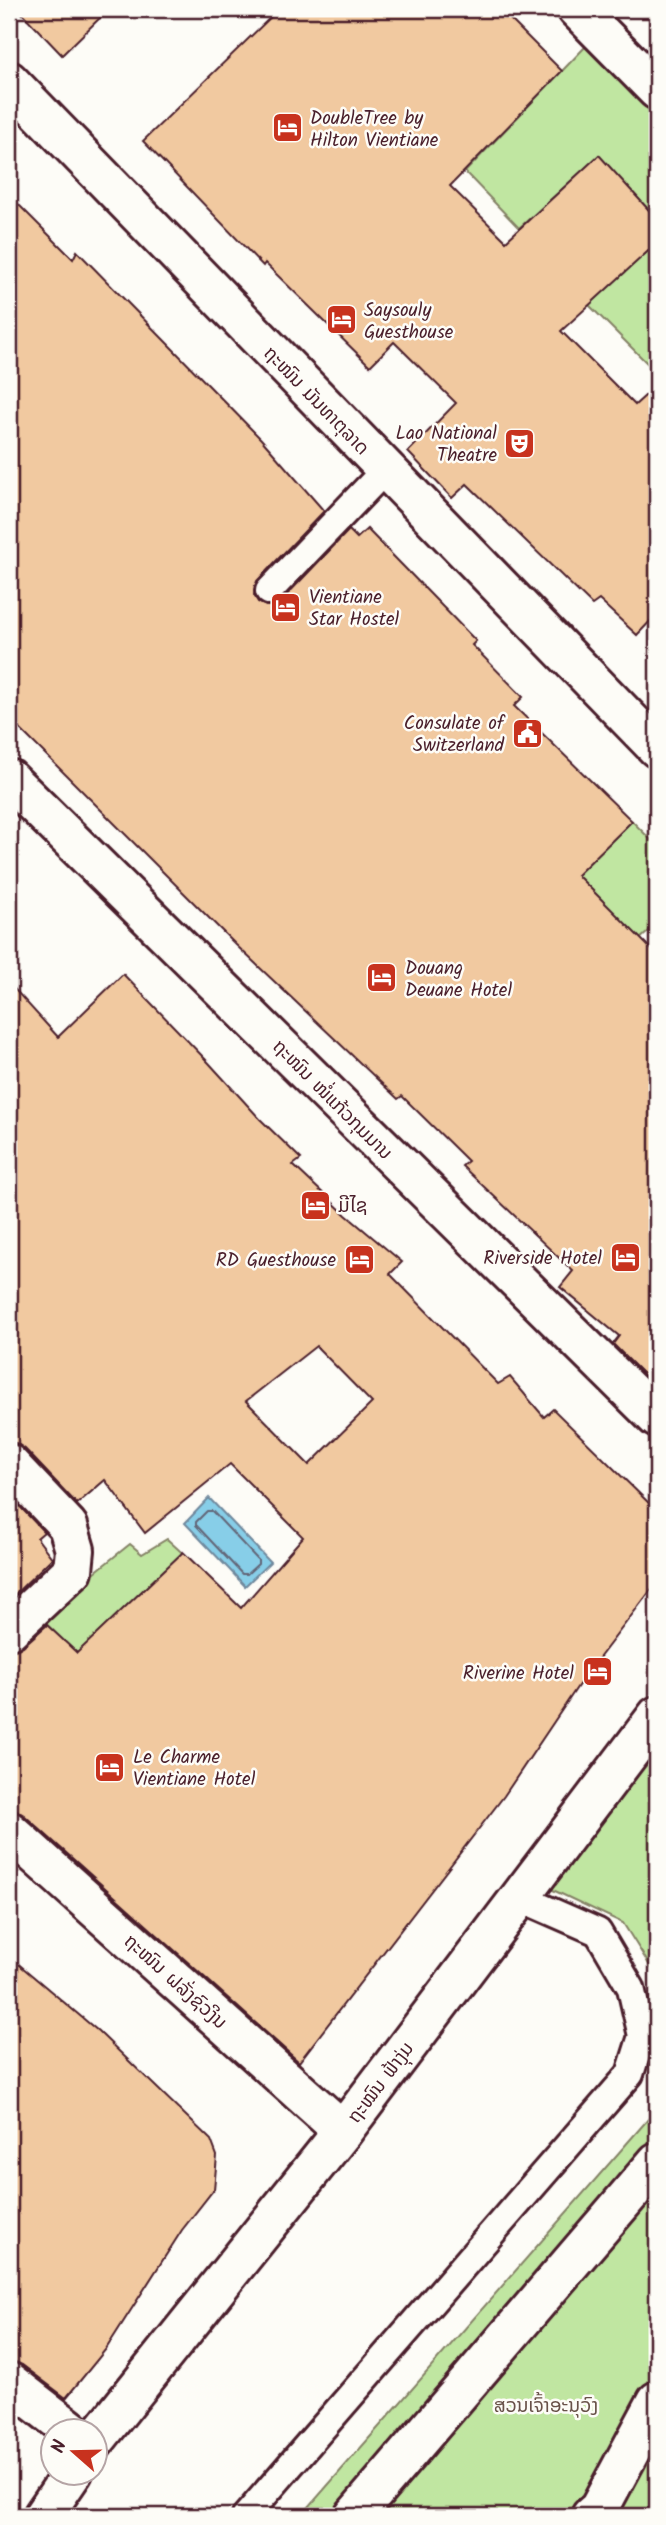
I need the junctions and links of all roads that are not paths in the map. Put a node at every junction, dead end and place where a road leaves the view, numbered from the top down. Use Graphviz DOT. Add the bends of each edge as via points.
graph roads {
  1 [pos="577,9"];
  2 [pos="9,80"];
  3 [pos="657,90"];
  4 [pos="384,470"];
  5 [pos="270,591"];
  6 [pos="657,748"];
  7 [pos="9,779"];
  8 [pos="657,1418"];
  9 [pos="9,1464"];
  10 [pos="9,1630"];
  11 [pos="657,1716"];
  12 [pos="9,1830"];
  13 [pos="518,1897"];
  14 [pos="343,2131"];
  15 [pos="657,2162"];
  16 [pos="9,2382"];
  17 [pos="657,2401"];
  18 [pos="52,2416"];
  19 [pos="108,2425"];
  20 [pos="64,2486"];
  21 [pos="43,2516"];
  22 [pos="246,2516"];
  23 [pos="354,2516"];
  24 [pos="591,2516"];
  1 -- 3 [label="street"];
  2 -- 4 [label="street, ຖະໜົນ ມັນທາຕຸລາດ"];
  4 -- 5 [label="lane"];
  4 -- 6 [label="street, ຖະໜົນ ມັນທາຕຸລາດ"];
  7 -- 8 [label="street, ຖະໜົນ ໜໍ່ແກ້ວກຸມມານ"];
  9 -- 10 [label="street" via="68,1526 75,1550 73,1570"];
  11 -- 13 [label="street, ຖະໝົນ ຟ້າງຸ່ມ"];
  12 -- 14 [label="street, ຖະໜົນ ຝລັ່ງຊົວງິນ"];
  13 -- 14 [label="street, ຖະໝົນ ຟ້າງຸ່ມ"];
  13 -- 22 [label="lane" via="598,1932 631,1988 642,2036 630,2074"];
  14 -- 19 [label="street, ຖະໝົນ ຟ້າງຸ່ມ"];
  15 -- 23 [label="street"];
  16 -- 18 [label="street"];
  17 -- 24 [label="street"];
  20 -- 21 [label="street"];
}
